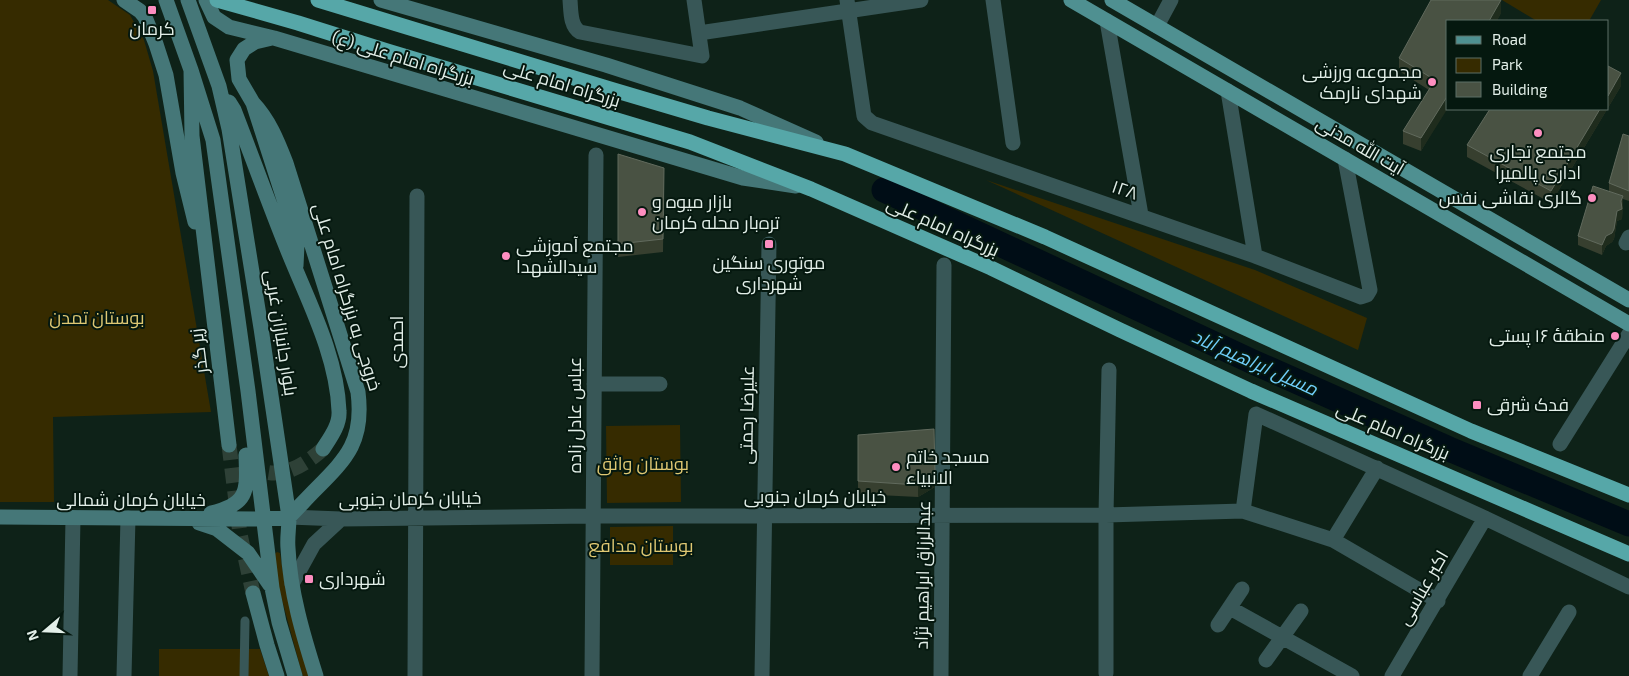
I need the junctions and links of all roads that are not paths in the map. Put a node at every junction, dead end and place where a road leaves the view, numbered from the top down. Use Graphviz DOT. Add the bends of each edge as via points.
graph roads {
  1 [pos="124,0"];
  2 [pos="166,0"];
  3 [pos="206,0"];
  4 [pos="217,0"];
  5 [pos="318,0"];
  6 [pos="381,0"];
  7 [pos="570,0"];
  8 [pos="694,0"];
  9 [pos="921,0"];
  10 [pos="992,0"];
  11 [pos="1071,0"];
  12 [pos="1112,0"];
  13 [pos="1171,0"];
  14 [pos="189,2"];
  15 [pos="848,5"];
  16 [pos="1107,21"];
  17 [pos="1157,26"];
  18 [pos="699,33"];
  19 [pos="274,38"];
  20 [pos="191,70"];
  21 [pos="219,86"];
  22 [pos="1228,91"];
  23 [pos="253,103"];
  24 [pos="1013,143"];
  25 [pos="845,154"];
  26 [pos="596,155"];
  27 [pos="1345,159"];
  28 [pos="811,189"];
  29 [pos="417,196"];
  30 [pos="1141,215"];
  31 [pos="769,244"];
  32 [pos="206,253"];
  33 [pos="1255,256"];
  34 [pos="944,264"];
  35 [pos="296,270"];
  36 [pos="1629,300"];
  37 [pos="1629,324"];
  38 [pos="1629,334"];
  39 [pos="1109,370"];
  40 [pos="594,384"];
  41 [pos="660,384"];
  42 [pos="248,391"];
  43 [pos="1560,444"];
  44 [pos="229,445"];
  45 [pos="323,449"];
  46 [pos="1377,468"];
  47 [pos="1629,495"];
  48 [pos="1243,511"];
  49 [pos="764,515"];
  50 [pos="943,515"];
  51 [pos="1106,515"];
  52 [pos="593,516"];
  53 [pos="0,517"];
  54 [pos="73,518"];
  55 [pos="128,518"];
  56 [pos="289,518"];
  57 [pos="416,518"];
  58 [pos="1485,518"];
  59 [pos="184,519"];
  60 [pos="262,519"];
  61 [pos="341,519"];
  62 [pos="1333,540"];
  63 [pos="1629,554"];
  64 [pos="292,584"];
  65 [pos="1629,587"];
  66 [pos="272,588"];
  67 [pos="1242,590"];
  68 [pos="253,593"];
  69 [pos="1438,601"];
  70 [pos="1230,608"];
  71 [pos="1301,611"];
  72 [pos="1569,612"];
  73 [pos="245,621"];
  74 [pos="1218,625"];
  75 [pos="1282,637"];
  76 [pos="1266,660"];
  77 [pos="1106,673"];
  78 [pos="70,676"];
  79 [pos="124,676"];
  80 [pos="244,676"];
  81 [pos="277,676"];
  82 [pos="295,676"];
  83 [pos="316,676"];
  84 [pos="415,676"];
  85 [pos="592,676"];
  86 [pos="762,676"];
  87 [pos="941,676"];
  88 [pos="1352,676"];
  89 [pos="1392,676"];
  90 [pos="1530,676"];
  1 -- 32 [label="main road" via="145,18 159,52 192,215"];
  2 -- 20 [label="main road"];
  3 -- 19 [label="main road, بزرگراه امام علی (ع)" via="214,17 229,27"];
  4 -- 28 [label="highway, بزرگراه امام علی" via="690,142"];
  5 -- 25 [label="highway, بزرگراه امام علی" via="619,92"];
  6 -- 25 [label="main road" via="731,105"];
  7 -- 18 [label="street" via="575,29 580,32 702,56"];
  8 -- 18 [label="street"];
  9 -- 15 [label="street"];
  10 -- 24 [label="street"];
  11 -- 16 [label="main road, آیت الله مدنی"];
  12 -- 17 [label="main road"];
  13 -- 17 [label="street"];
  14 -- 21 [label="main road, بلوار جانبازان غربی"];
  15 -- 18 [label="street"];
  15 -- 30 [label="street, ۱۲۸" via="864,116 868,120"];
  16 -- 22 [label="main road, آیت الله مدنی"];
  16 -- 30 [label="street"];
  17 -- 36 [label="main road"];
  19 -- 23 [label="main road" via="255,42 244,49 237,60 239,78"];
  19 -- 28 [label="main road, بزرگراه امام علی (ع)" via="743,178"];
  20 -- 32 [label="main road" via="192,136"];
  20 -- 42 [label="main road" via="212,140"];
  21 -- 35 [label="main road" via="234,110"];
  21 -- 56 [label="main road, بلوار جانبازان غربی" via="230,129"];
  22 -- 27 [label="main road, آیت الله مدنی"];
  22 -- 33 [label="street"];
  23 -- 35 [label="main road" via="297,245"];
  23 -- 56 [label="main road, خروجی به بزرگراه امام علی" via="264,115 286,162 358,392 360,408 349,453"];
  25 -- 47 [label="highway, بزرگراه امام علی" via="1045,237 1471,431"];
  26 -- 40 [label="street, عباس عادل زاده"];
  27 -- 33 [label="street, ۱۲۸" via="1370,290 1367,295 1360,298"];
  27 -- 37 [label="main road, آیت الله مدنی"];
  28 -- 63 [label="highway, بزرگراه امام علی" via="991,268 1252,391"];
  29 -- 57 [label="street, احمدی"];
  30 -- 33 [label="street, ۱۲۸"];
  31 -- 49 [label="street, علیرضا رحمتی"];
  32 -- 44 [label="main road, زیر گذر"];
  34 -- 50 [label="street, عبدالرزاق ابراهیم نژاد"];
  35 -- 45 [label="main road" via="333,369 340,413 335,430"];
  38 -- 43 [label="street"];
  39 -- 51 [label="street"];
  40 -- 41 [label="street"];
  40 -- 52 [label="street, عباس عادل زاده"];
  42 -- 59 [label="main road" via="244,492 228,509"];
  42 -- 60 [label="main road"];
  46 -- 48 [label="street" via="1256,414"];
  46 -- 58 [label="street"];
  46 -- 62 [label="street"];
  48 -- 51 [label="street, خیابان کرمان جنوبی"];
  48 -- 62 [label="street, خیابان کرمان جنوبی"];
  49 -- 50 [label="street, خیابان کرمان جنوبی"];
  49 -- 52 [label="street, خیابان کرمان جنوبی"];
  49 -- 86 [label="street, علیرضا رحمتی"];
  50 -- 51 [label="street, خیابان کرمان جنوبی"];
  50 -- 87 [label="street, عبدالرزاق ابراهیم نژاد"];
  51 -- 77 [label="street"];
  52 -- 57 [label="street, خیابان کرمان جنوبی"];
  52 -- 85 [label="street, عباس عادل زاده"];
  53 -- 54 [label="main road, خیابان کرمان شمالی"];
  54 -- 55 [label="main road, خیابان کرمان شمالی"];
  54 -- 78 [label="street"];
  55 -- 59 [label="main road, خیابان کرمان شمالی"];
  55 -- 79 [label="street"];
  56 -- 60 [label="main road, خیابان کرمان جنوبی"];
  56 -- 61 [label="street, خیابان کرمان جنوبی"];
  56 -- 64 [label="main road, بلوار جانبازان غربی"];
  57 -- 61 [label="street, خیابان کرمان جنوبی"];
  57 -- 84 [label="street, احمدی"];
  58 -- 65 [label="street"];
  58 -- 69 [label="street, اکبر عباسی"];
  59 -- 60 [label="main road, خیابان کرمان شمالی"];
  59 -- 66 [label="main road" via="217,529 248,553"];
  60 -- 66 [label="main road"];
  61 -- 64 [label="street" via="314,544"];
  62 -- 69 [label="street, خیابان کرمان جنوبی"];
  64 -- 83 [label="main road, بلوار جانبازان غربی"];
  66 -- 82 [label="main road"];
  67 -- 70 [label="street"];
  68 -- 81 [label="main road"];
  69 -- 89 [label="street, اکبر عباسی"];
  70 -- 74 [label="street"];
  70 -- 75 [label="street"];
  71 -- 75 [label="street"];
  72 -- 90 [label="street"];
  73 -- 80 [label="lane"];
  75 -- 76 [label="street"];
  75 -- 88 [label="street"];
}
